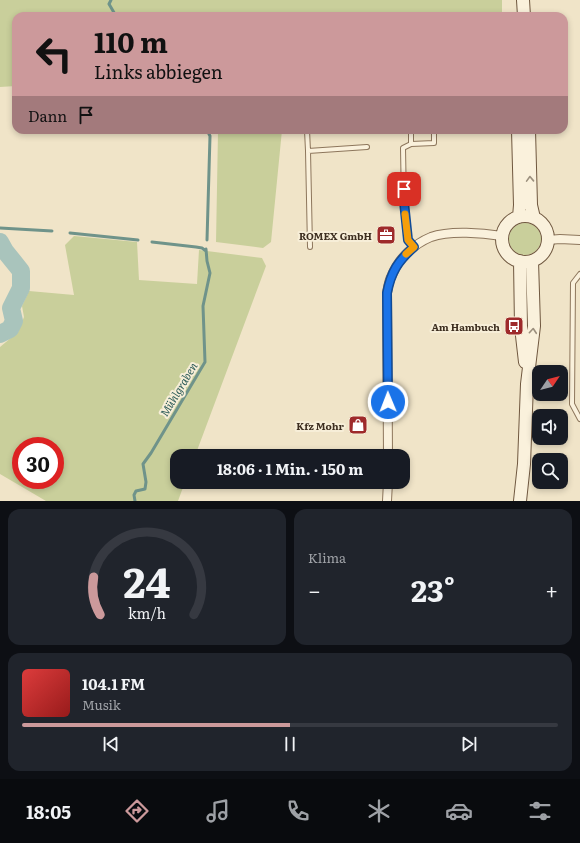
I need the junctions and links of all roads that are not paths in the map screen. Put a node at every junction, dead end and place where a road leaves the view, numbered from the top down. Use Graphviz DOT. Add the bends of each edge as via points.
graph roads {
  1 [pos="522,0"];
  2 [pos="521,12"];
  3 [pos="524,12"];
  4 [pos="307,134"];
  5 [pos="411,134"];
  6 [pos="434,134"];
  7 [pos="518,134"];
  8 [pos="529,134"];
  9 [pos="412,144"];
  10 [pos="367,147"];
  11 [pos="308,151"];
  12 [pos="519,217"];
  13 [pos="534,218"];
  14 [pos="502,236"];
  15 [pos="548,240"];
  16 [pos="580,240"];
  17 [pos="310,247"];
  18 [pos="414,247"];
  19 [pos="526,261"];
  20 [pos="580,274"];
  21 [pos="580,419"];
  22 [pos="388,449"];
  23 [pos="388,489"];
  24 [pos="387,501"];
  25 [pos="520,501"];
  1 -- 2 [label="main road"];
  1 -- 3 [label="main road"];
  4 -- 11 [label="lane"];
  5 -- 9 [label="lane"];
  6 -- 9 [label="lane" via="434,143"];
  7 -- 12 [label="main road"];
  13 -- 8 [label="main road, one-way" via="531,205"];
  9 -- 18 [label="lane" via="403,148 404,202 408,240"];
  10 -- 11 [label="lane"];
  11 -- 17 [label="lane"];
  12 -- 13 [label="main road"];
  12 -- 14 [label="main road" via="508,224"];
  13 -- 15 [label="main road" via="544,226"];
  14 -- 18 [label="street" via="446,234 432,237"];
  14 -- 19 [label="main road" via="502,243 508,255"];
  15 -- 16 [label="street"];
  15 -- 19 [label="main road" via="538,258"];
  18 -- 22 [label="street" via="402,258 392,274 387,293"];
  19 -- 25 [label="main road" via="521,327 528,384"];
  20 -- 21 [label="lane" via="573,283 572,404"];
  23 -- 24 [label="street"];
}
